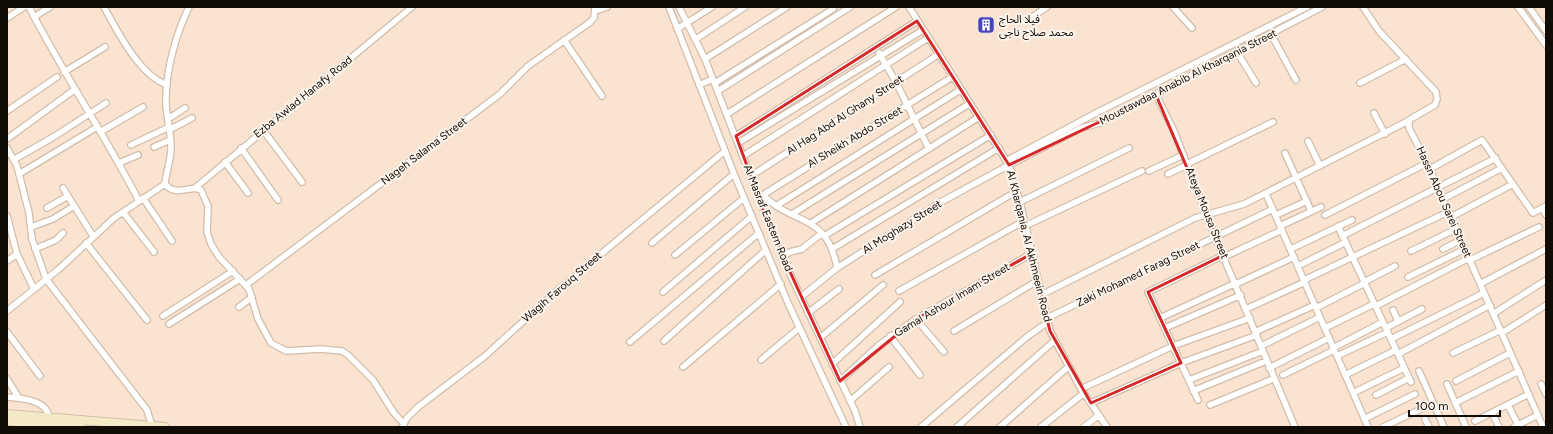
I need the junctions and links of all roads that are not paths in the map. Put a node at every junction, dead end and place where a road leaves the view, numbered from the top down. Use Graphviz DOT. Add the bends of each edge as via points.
graph roads {
  1 [pos="24,7"];
  2 [pos="29,7"];
  3 [pos="50,7"];
  4 [pos="189,7"];
  5 [pos="412,7"];
  6 [pos="607,7"];
  7 [pos="670,7"];
  8 [pos="679,7"];
  9 [pos="712,7"];
  10 [pos="745,7"];
  11 [pos="787,7"];
  12 [pos="850,7"];
  13 [pos="896,7"];
  14 [pos="908,7"];
  15 [pos="1047,7"];
  16 [pos="1173,7"];
  17 [pos="1307,7"];
  18 [pos="1322,7"];
  19 [pos="1363,7"];
  20 [pos="1518,7"];
  21 [pos="1530,7"];
  22 [pos="106,8"];
  23 [pos="595,9"];
  24 [pos="833,9"];
  25 [pos="34,17"];
  26 [pos="7,18"];
  27 [pos="1029,18"];
  28 [pos="1537,19"];
  29 [pos="917,20"];
  30 [pos="687,23"];
  31 [pos="1531,24"];
  32 [pos="1192,28"];
  33 [pos="677,29"];
  34 [pos="923,30"];
  35 [pos="1546,31"];
  36 [pos="1271,34"];
  37 [pos="928,38"];
  38 [pos="696,39"];
  39 [pos="564,40"];
  40 [pos="1546,45"];
  41 [pos="105,47"];
  42 [pos="876,48"];
  43 [pos="1237,52"];
  44 [pos="939,54"];
  45 [pos="881,56"];
  46 [pos="705,59"];
  47 [pos="1406,59"];
  48 [pos="886,65"];
  49 [pos="64,72"];
  50 [pos="57,77"];
  51 [pos="952,77"];
  52 [pos="1296,80"];
  53 [pos="714,81"];
  54 [pos="896,82"];
  55 [pos="1256,83"];
  56 [pos="1360,83"];
  57 [pos="167,85"];
  58 [pos="699,85"];
  59 [pos="74,90"];
  60 [pos="960,90"];
  61 [pos="718,91"];
  62 [pos="1156,95"];
  63 [pos="602,96"];
  64 [pos="106,103"];
  65 [pos="969,104"];
  66 [pos="908,105"];
  67 [pos="143,107"];
  68 [pos="185,108"];
  69 [pos="7,110"];
  70 [pos="1374,112"];
  71 [pos="88,114"];
  72 [pos="727,114"];
  73 [pos="979,117"];
  74 [pos="168,118"];
  75 [pos="192,118"];
  76 [pos="914,118"];
  77 [pos="1408,121"];
  78 [pos="1272,122"];
  79 [pos="98,129"];
  80 [pos="169,129"];
  81 [pos="263,130"];
  82 [pos="921,134"];
  83 [pos="1385,134"];
  84 [pos="990,135"];
  85 [pos="736,136"];
  86 [pos="7,139"];
  87 [pos="170,140"];
  88 [pos="1308,141"];
  89 [pos="738,143"];
  90 [pos="130,146"];
  91 [pos="154,147"];
  92 [pos="7,148"];
  93 [pos="241,148"];
  94 [pos="929,148"];
  95 [pos="999,148"];
  96 [pos="1129,148"];
  97 [pos="725,151"];
  98 [pos="1285,153"];
  99 [pos="138,155"];
  100 [pos="1183,155"];
  101 [pos="743,156"];
  102 [pos="1496,158"];
  103 [pos="15,159"];
  104 [pos="225,162"];
  105 [pos="1008,163"];
  106 [pos="1427,163"];
  107 [pos="119,164"];
  108 [pos="1187,165"];
  109 [pos="1320,166"];
  110 [pos="1502,168"];
  111 [pos="1430,169"];
  112 [pos="1142,170"];
  113 [pos="1148,171"];
  114 [pos="19,174"];
  115 [pos="734,174"];
  116 [pos="1168,174"];
  117 [pos="751,176"];
  118 [pos="1297,178"];
  119 [pos="302,182"];
  120 [pos="166,184"];
  121 [pos="1513,184"];
  122 [pos="64,188"];
  123 [pos="195,188"];
  124 [pos="1438,188"];
  125 [pos="1017,191"];
  126 [pos="248,193"];
  127 [pos="1266,194"];
  128 [pos="68,196"];
  129 [pos="760,197"];
  130 [pos="744,198"];
  131 [pos="1443,199"];
  132 [pos="141,200"];
  133 [pos="278,200"];
  134 [pos="1307,201"];
  135 [pos="1020,202"];
  136 [pos="74,206"];
  137 [pos="776,206"];
  138 [pos="1321,207"];
  139 [pos="1544,207"];
  140 [pos="46,208"];
  141 [pos="1311,211"];
  142 [pos="123,212"];
  143 [pos="1274,212"];
  144 [pos="792,214"];
  145 [pos="1206,214"];
  146 [pos="1450,214"];
  147 [pos="1325,215"];
  148 [pos="1546,215"];
  149 [pos="7,216"];
  150 [pos="752,216"];
  151 [pos="1352,220"];
  152 [pos="811,223"];
  153 [pos="1025,224"];
  154 [pos="1338,226"];
  155 [pos="31,227"];
  156 [pos="1539,227"];
  157 [pos="1281,228"];
  158 [pos="1456,229"];
  159 [pos="9,233"];
  160 [pos="63,233"];
  161 [pos="759,233"];
  162 [pos="823,235"];
  163 [pos="93,236"];
  164 [pos="1342,236"];
  165 [pos="1215,237"];
  166 [pos="1461,240"];
  167 [pos="172,241"];
  168 [pos="1346,242"];
  169 [pos="86,243"];
  170 [pos="652,243"];
  171 [pos="34,249"];
  172 [pos="832,249"];
  173 [pos="1290,249"];
  174 [pos="1443,249"];
  175 [pos="1465,249"];
  176 [pos="1546,249"];
  177 [pos="766,250"];
  178 [pos="1411,251"];
  179 [pos="154,252"];
  180 [pos="17,254"];
  181 [pos="1031,254"];
  182 [pos="675,255"];
  183 [pos="782,256"];
  184 [pos="1224,256"];
  185 [pos="1294,257"];
  186 [pos="1352,257"];
  187 [pos="1469,259"];
  188 [pos="7,261"];
  189 [pos="1298,266"];
  190 [pos="1395,266"];
  191 [pos="837,268"];
  192 [pos="232,271"];
  193 [pos="876,276"];
  194 [pos="1408,277"];
  195 [pos="46,279"];
  196 [pos="240,279"];
  197 [pos="1546,280"];
  198 [pos="1037,281"];
  199 [pos="1304,281"];
  200 [pos="1236,283"];
  201 [pos="1364,283"];
  202 [pos="781,284"];
  203 [pos="1480,284"];
  204 [pos="246,285"];
  205 [pos="884,285"];
  206 [pos="34,289"];
  207 [pos="839,289"];
  208 [pos="899,291"];
  209 [pos="663,292"];
  210 [pos="1484,292"];
  211 [pos="1041,295"];
  212 [pos="1241,295"];
  213 [pos="801,297"];
  214 [pos="252,298"];
  215 [pos="900,302"];
  216 [pos="1375,305"];
  217 [pos="1490,305"];
  218 [pos="1546,305"];
  219 [pos="239,306"];
  220 [pos="1316,306"];
  221 [pos="1246,308"];
  222 [pos="1422,309"];
  223 [pos="1393,310"];
  224 [pos="7,311"];
  225 [pos="808,313"];
  226 [pos="1493,314"];
  227 [pos="162,316"];
  228 [pos="1320,317"];
  229 [pos="1160,318"];
  230 [pos="1250,318"];
  231 [pos="916,319"];
  232 [pos="147,320"];
  233 [pos="1047,320"];
  234 [pos="1398,321"];
  235 [pos="169,324"];
  236 [pos="1385,327"];
  237 [pos="799,328"];
  238 [pos="1164,328"];
  239 [pos="1325,328"];
  240 [pos="7,332"];
  241 [pos="954,332"];
  242 [pos="1501,332"];
  243 [pos="1256,333"];
  244 [pos="890,336"];
  245 [pos="820,338"];
  246 [pos="1329,338"];
  247 [pos="1391,339"];
  248 [pos="664,341"];
  249 [pos="1054,341"];
  250 [pos="630,342"];
  251 [pos="1173,346"];
  252 [pos="1262,349"];
  253 [pos="1334,349"];
  254 [pos="944,352"];
  255 [pos="1397,352"];
  256 [pos="1510,352"];
  257 [pos="1453,353"];
  258 [pos="1337,356"];
  259 [pos="761,360"];
  260 [pos="1266,361"];
  261 [pos="1181,363"];
  262 [pos="832,364"];
  263 [pos="683,367"];
  264 [pos="889,367"];
  265 [pos="1068,367"];
  266 [pos="1269,368"];
  267 [pos="1404,368"];
  268 [pos="1419,371"];
  269 [pos="1519,371"];
  270 [pos="920,375"];
  271 [pos="1283,375"];
  272 [pos="1345,375"];
  273 [pos="40,376"];
  274 [pos="7,379"];
  275 [pos="1273,379"];
  276 [pos="1189,380"];
  277 [pos="840,381"];
  278 [pos="1456,381"];
  279 [pos="1447,384"];
  280 [pos="1542,384"];
  281 [pos="1083,391"];
  282 [pos="1193,391"];
  283 [pos="1353,393"];
  284 [pos="1376,394"];
  285 [pos="1415,394"];
  286 [pos="1529,394"];
  287 [pos="1546,394"];
  288 [pos="7,397"];
  289 [pos="19,398"];
  290 [pos="1198,400"];
  291 [pos="850,401"];
  292 [pos="1091,403"];
  293 [pos="1455,403"];
  294 [pos="1210,405"];
  295 [pos="1508,405"];
  296 [pos="1419,410"];
  297 [pos="1492,413"];
  298 [pos="7,414"];
  299 [pos="1099,415"];
  300 [pos="1538,415"];
  301 [pos="49,417"];
  302 [pos="1364,419"];
  303 [pos="1425,419"];
  304 [pos="7,421"];
  305 [pos="1475,421"];
  306 [pos="403,425"];
  307 [pos="152,426"];
  308 [pos="1516,426"];
  309 [pos="81,427"];
  310 [pos="165,427"];
  311 [pos="846,427"];
  312 [pos="860,427"];
  313 [pos="921,427"];
  314 [pos="957,427"];
  315 [pos="1000,427"];
  316 [pos="1041,427"];
  317 [pos="1084,427"];
  318 [pos="1107,427"];
  319 [pos="1295,427"];
  320 [pos="1368,427"];
  321 [pos="1383,427"];
  322 [pos="1429,427"];
  323 [pos="1444,427"];
  324 [pos="1466,427"];
  325 [pos="1499,427"];
  326 [pos="1543,427"];
  1 -- 26 [label="street"];
  2 -- 25 [label="street"];
  3 -- 25 [label="street"];
  4 -- 57 [label="street" via="180,28"];
  5 -- 81 [label="street, Ezba Awlad Hanafy Road"];
  6 -- 23 [label="street"];
  7 -- 33 [label="street, Al Masraf Eastern Road"];
  8 -- 30 [label="street, Al Masraf Eastern Road"];
  9 -- 30 [label="street"];
  10 -- 38 [label="street"];
  11 -- 46 [label="street"];
  12 -- 61 [label="street"];
  13 -- 72 [label="street"];
  14 -- 29 [label="street, Al Kharqania, Al Akhmeein Road"];
  15 -- 27 [label="street"];
  16 -- 32 [label="street"];
  17 -- 105 [label="street, Moustawdaa Anabib Al Kharqania Street" via="1098,112"];
  18 -- 36 [label="street, Moustawdaa Anabib Al Kharqania Street"];
  19 -- 47 [label="street" via="1379,31"];
  20 -- 31 [label="street"];
  21 -- 28 [label="street"];
  22 -- 57 [label="street" via="120,35 140,62 156,79"];
  23 -- 39 [label="street, Nageh Salama Street" via="592,21"];
  24 -- 53 [label="street"];
  25 -- 49 [label="street"];
  28 -- 31 [label="street"];
  28 -- 35 [label="street"];
  29 -- 34 [label="street, Al Kharqania, Al Akhmeein Road"];
  29 -- 42 [label="street"];
  30 -- 33 [label="street"];
  30 -- 38 [label="street, Al Masraf Eastern Road"];
  31 -- 40 [label="street"];
  33 -- 58 [label="street, Al Masraf Eastern Road"];
  34 -- 37 [label="street, Al Kharqania, Al Akhmeein Road"];
  34 -- 45 [label="street"];
  36 -- 43 [label="street, Moustawdaa Anabib Al Kharqania Street"];
  36 -- 52 [label="street"];
  37 -- 44 [label="street, Al Kharqania, Al Akhmeein Road"];
  37 -- 48 [label="street"];
  38 -- 46 [label="street, Al Masraf Eastern Road"];
  39 -- 63 [label="street"];
  39 -- 204 [label="street, Nageh Salama Street" via="528,66 500,94"];
  41 -- 49 [label="street"];
  42 -- 45 [label="street"];
  42 -- 85 [label="street"];
  43 -- 55 [label="street"];
  43 -- 62 [label="street, Moustawdaa Anabib Al Kharqania Street"];
  44 -- 51 [label="street, Al Kharqania, Al Akhmeein Road"];
  44 -- 54 [label="street, Al Hag Abd Al Ghany Street"];
  45 -- 48 [label="street"];
  45 -- 89 [label="street"];
  46 -- 53 [label="street, Al Masraf Eastern Road"];
  47 -- 56 [label="street"];
  47 -- 77 [label="street" via="1434,90 1438,99 1435,105"];
  48 -- 54 [label="street"];
  48 -- 101 [label="street"];
  49 -- 59 [label="street"];
  50 -- 69 [label="street"];
  51 -- 60 [label="street, Al Kharqania, Al Akhmeein Road"];
  51 -- 66 [label="street, Al Sheikh Abdo Street"];
  53 -- 58 [label="street"];
  53 -- 61 [label="street, Al Masraf Eastern Road"];
  54 -- 66 [label="street"];
  54 -- 117 [label="street, Al Hag Abd Al Ghany Street"];
  57 -- 74 [label="street"];
  58 -- 97 [label="street, Al Masraf Eastern Road"];
  59 -- 71 [label="street"];
  59 -- 86 [label="street"];
  60 -- 65 [label="street, Al Kharqania, Al Akhmeein Road"];
  60 -- 76 [label="street"];
  61 -- 72 [label="street, Al Masraf Eastern Road"];
  62 -- 100 [label="street, Ateya Mousa Street"];
  62 -- 105 [label="street, Moustawdaa Anabib Al Kharqania Street" via="1100,124 1081,128"];
  64 -- 71 [label="street"];
  65 -- 73 [label="street, Al Kharqania, Al Akhmeein Road"];
  65 -- 82 [label="street"];
  66 -- 76 [label="street"];
  66 -- 129 [label="street, Al Sheikh Abdo Street"];
  67 -- 79 [label="street"];
  68 -- 74 [label="street"];
  70 -- 83 [label="street"];
  71 -- 79 [label="street"];
  71 -- 103 [label="street"];
  72 -- 85 [label="street, Al Masraf Eastern Road"];
  73 -- 84 [label="street, Al Kharqania, Al Akhmeein Road"];
  73 -- 94 [label="street"];
  74 -- 80 [label="street"];
  75 -- 80 [label="street"];
  76 -- 82 [label="street"];
  76 -- 137 [label="street"];
  77 -- 83 [label="street"];
  77 -- 106 [label="street, Hassn Abou Sarei Street"];
  78 -- 108 [label="street"];
  79 -- 107 [label="street"];
  79 -- 114 [label="street"];
  80 -- 87 [label="street"];
  80 -- 90 [label="street"];
  81 -- 93 [label="street, Ezba Awlad Hanafy Road"];
  81 -- 119 [label="street"];
  82 -- 94 [label="street"];
  82 -- 144 [label="street"];
  83 -- 109 [label="street"];
  84 -- 95 [label="street, Al Kharqania, Al Akhmeein Road"];
  84 -- 162 [label="street"];
  85 -- 89 [label="street, Al Masraf Eastern Road"];
  87 -- 91 [label="street"];
  87 -- 120 [label="street" via="170,163"];
  88 -- 109 [label="street"];
  89 -- 101 [label="street, Al Masraf Eastern Road"];
  92 -- 103 [label="street"];
  93 -- 104 [label="street, Ezba Awlad Hanafy Road"];
  93 -- 133 [label="street"];
  94 -- 152 [label="street"];
  95 -- 105 [label="street, Al Kharqania, Al Akhmeein Road"];
  95 -- 172 [label="street"];
  96 -- 135 [label="street"];
  97 -- 115 [label="street, Al Masraf Eastern Road"];
  97 -- 306 [label="street, Wagih Farouq Street" via="560,288 489,352 418,407"];
  98 -- 118 [label="street"];
  99 -- 107 [label="street"];
  100 -- 108 [label="street, Ateya Mousa Street"];
  100 -- 113 [label="street"];
  101 -- 117 [label="street, Al Masraf Eastern Road"];
  102 -- 110 [label="street"];
  102 -- 111 [label="street" via="1482,140"];
  102 -- 124 [label="street"];
  103 -- 114 [label="street"];
  104 -- 123 [label="street, Ezba Awlad Hanafy Road"];
  104 -- 126 [label="street"];
  105 -- 125 [label="street, Al Kharqania, Al Akhmeein Road"];
  105 -- 191 [label="street, Al Moghazy Street"];
  106 -- 111 [label="street, Hassn Abou Sarei Street"];
  106 -- 147 [label="street"];
  107 -- 132 [label="street"];
  108 -- 116 [label="street"];
  108 -- 145 [label="street, Ateya Mousa Street"];
  109 -- 118 [label="street"];
  110 -- 121 [label="street"];
  110 -- 131 [label="street"];
  111 -- 124 [label="street, Hassn Abou Sarei Street"];
  112 -- 153 [label="street"];
  114 -- 155 [label="street"];
  115 -- 130 [label="street, Al Masraf Eastern Road"];
  115 -- 170 [label="street"];
  117 -- 129 [label="street, Al Masraf Eastern Road"];
  118 -- 127 [label="street"];
  118 -- 134 [label="street"];
  120 -- 123 [label="street" via="170,188 182,191"];
  120 -- 132 [label="street"];
  121 -- 139 [label="street" via="1533,213"];
  121 -- 146 [label="street"];
  122 -- 128 [label="street"];
  123 -- 192 [label="street" via="201,190 207,201 211,244"];
  124 -- 131 [label="street, Hassn Abou Sarei Street"];
  124 -- 164 [label="street"];
  125 -- 135 [label="street, Al Kharqania, Al Akhmeein Road"];
  125 -- 193 [label="street"];
  127 -- 143 [label="street"];
  127 -- 145 [label="street" via="1238,207"];
  128 -- 136 [label="street"];
  128 -- 140 [label="street"];
  129 -- 137 [label="street"];
  129 -- 183 [label="street, Al Masraf Eastern Road"];
  130 -- 150 [label="street, Al Masraf Eastern Road"];
  130 -- 182 [label="street"];
  131 -- 146 [label="street, Hassn Abou Sarei Street"];
  132 -- 142 [label="street"];
  132 -- 167 [label="street"];
  134 -- 141 [label="street"];
  134 -- 143 [label="street, Zaki Mohamed Farag Street"];
  135 -- 153 [label="street, Al Kharqania, Al Akhmeein Road"];
  136 -- 155 [label="street" via="53,219"];
  136 -- 163 [label="street"];
  137 -- 144 [label="street"];
  138 -- 141 [label="street"];
  139 -- 148 [label="street"];
  141 -- 157 [label="street"];
  142 -- 163 [label="street"];
  142 -- 179 [label="street"];
  143 -- 157 [label="street"];
  143 -- 165 [label="street, Zaki Mohamed Farag Street"];
  144 -- 152 [label="street"];
  145 -- 165 [label="street, Ateya Mousa Street"];
  145 -- 211 [label="street"];
  146 -- 158 [label="street, Hassn Abou Sarei Street"];
  146 -- 186 [label="street"];
  149 -- 159 [label="street"];
  150 -- 161 [label="street, Al Masraf Eastern Road"];
  150 -- 209 [label="street"];
  151 -- 154 [label="street"];
  152 -- 162 [label="street"];
  153 -- 181 [label="street, Al Kharqania, Al Akhmeein Road"];
  153 -- 208 [label="street"];
  154 -- 164 [label="street"];
  154 -- 173 [label="street"];
  155 -- 171 [label="street"];
  156 -- 187 [label="street"];
  157 -- 173 [label="street"];
  157 -- 184 [label="street"];
  158 -- 166 [label="street, Hassn Abou Sarei Street"];
  158 -- 178 [label="street"];
  159 -- 180 [label="street"];
  160 -- 171 [label="street" via="56,240"];
  161 -- 177 [label="street, Al Masraf Eastern Road"];
  161 -- 250 [label="street"];
  162 -- 172 [label="street"];
  162 -- 183 [label="street" via="802,250"];
  163 -- 169 [label="street"];
  164 -- 168 [label="street"];
  165 -- 184 [label="street, Ateya Mousa Street"];
  165 -- 233 [label="street, Zaki Mohamed Farag Street"];
  166 -- 174 [label="street"];
  166 -- 175 [label="street, Hassn Abou Sarei Street"];
  168 -- 186 [label="street"];
  168 -- 189 [label="street"];
  169 -- 195 [label="street"];
  169 -- 232 [label="street"];
  171 -- 195 [label="street"];
  172 -- 191 [label="street"];
  173 -- 185 [label="street"];
  175 -- 187 [label="street, Hassn Abou Sarei Street"];
  175 -- 194 [label="street"];
  176 -- 203 [label="street"];
  177 -- 202 [label="street, Al Masraf Eastern Road"];
  177 -- 248 [label="street"];
  180 -- 188 [label="street"];
  180 -- 206 [label="street"];
  181 -- 198 [label="street, Al Kharqania, Al Akhmeein Road"];
  181 -- 231 [label="street, Gamal Ashour Imam Street"];
  183 -- 213 [label="street, Al Masraf Eastern Road"];
  184 -- 200 [label="street, Ateya Mousa Street"];
  184 -- 229 [label="street" via="1148,292"];
  185 -- 189 [label="street"];
  185 -- 200 [label="street"];
  186 -- 199 [label="street"];
  186 -- 201 [label="street"];
  187 -- 203 [label="street, Hassn Abou Sarei Street"];
  187 -- 216 [label="street"];
  189 -- 199 [label="street"];
  190 -- 201 [label="street"];
  191 -- 213 [label="street, Al Moghazy Street"];
  192 -- 196 [label="street"];
  192 -- 227 [label="street"];
  195 -- 206 [label="street"];
  195 -- 307 [label="street" via="147,410"];
  196 -- 204 [label="street"];
  196 -- 235 [label="street"];
  197 -- 226 [label="street"];
  198 -- 211 [label="street, Al Kharqania, Al Akhmeein Road"];
  198 -- 241 [label="street"];
  199 -- 220 [label="street"];
  199 -- 221 [label="street"];
  200 -- 212 [label="street, Ateya Mousa Street"];
  200 -- 229 [label="street"];
  201 -- 216 [label="street"];
  201 -- 220 [label="street"];
  202 -- 237 [label="street, Al Masraf Eastern Road"];
  202 -- 263 [label="street"];
  203 -- 210 [label="street, Hassn Abou Sarei Street"];
  204 -- 214 [label="street"];
  205 -- 245 [label="street"];
  206 -- 224 [label="street"];
  207 -- 225 [label="street"];
  210 -- 217 [label="street, Hassn Abou Sarei Street"];
  210 -- 247 [label="street"];
  211 -- 233 [label="street, Al Kharqania, Al Akhmeein Road"];
  212 -- 221 [label="street, Ateya Mousa Street"];
  212 -- 238 [label="street"];
  213 -- 225 [label="street, Al Masraf Eastern Road"];
  214 -- 219 [label="street"];
  214 -- 306 [label="street" via="258,319 271,343 286,351 342,351 372,380"];
  215 -- 262 [label="street"];
  216 -- 236 [label="street"];
  216 -- 239 [label="street"];
  217 -- 226 [label="street, Hassn Abou Sarei Street"];
  217 -- 255 [label="street"];
  218 -- 242 [label="street"];
  220 -- 228 [label="street"];
  220 -- 243 [label="street"];
  221 -- 230 [label="street, Ateya Mousa Street"];
  222 -- 234 [label="street"];
  223 -- 234 [label="street"];
  225 -- 245 [label="street, Al Masraf Eastern Road"];
  226 -- 242 [label="street, Hassn Abou Sarei Street"];
  228 -- 239 [label="street"];
  228 -- 252 [label="street"];
  229 -- 238 [label="street"];
  230 -- 243 [label="street, Ateya Mousa Street"];
  230 -- 251 [label="street"];
  231 -- 244 [label="street, Gamal Ashour Imam Street"];
  231 -- 254 [label="street"];
  233 -- 249 [label="street, Al Kharqania, Al Akhmeein Road"];
  233 -- 313 [label="street, Zaki Mohamed Farag Street"];
  234 -- 236 [label="street"];
  236 -- 247 [label="street"];
  236 -- 253 [label="street"];
  236 -- 258 [label="street"];
  237 -- 259 [label="street"];
  237 -- 311 [label="street, Al Masraf Eastern Road"];
  238 -- 251 [label="street"];
  239 -- 246 [label="street"];
  240 -- 273 [label="street"];
  242 -- 256 [label="street, Hassn Abou Sarei Street"];
  242 -- 257 [label="street"];
  243 -- 252 [label="street, Ateya Mousa Street"];
  243 -- 261 [label="street"];
  244 -- 270 [label="street"];
  244 -- 277 [label="street, Gamal Ashour Imam Street"];
  245 -- 262 [label="street, Al Masraf Eastern Road"];
  246 -- 253 [label="street"];
  246 -- 266 [label="street"];
  247 -- 255 [label="street"];
  249 -- 265 [label="street, Al Kharqania, Al Akhmeein Road"];
  249 -- 314 [label="street"];
  251 -- 261 [label="street"];
  251 -- 281 [label="street"];
  252 -- 260 [label="street, Ateya Mousa Street"];
  252 -- 276 [label="street"];
  253 -- 258 [label="street"];
  253 -- 271 [label="street"];
  255 -- 267 [label="street"];
  255 -- 272 [label="street"];
  256 -- 269 [label="street, Hassn Abou Sarei Street"];
  256 -- 278 [label="street"];
  258 -- 272 [label="street"];
  260 -- 266 [label="street, Ateya Mousa Street"];
  260 -- 282 [label="street"];
  261 -- 276 [label="street"];
  261 -- 292 [label="street"];
  262 -- 277 [label="street, Al Masraf Eastern Road"];
  264 -- 291 [label="street"];
  265 -- 281 [label="street, Al Kharqania, Al Akhmeein Road"];
  265 -- 315 [label="street"];
  266 -- 275 [label="street, Ateya Mousa Street"];
  267 -- 283 [label="street"];
  267 -- 284 [label="street" via="1410,380"];
  268 -- 323 [label="street"];
  269 -- 286 [label="street, Hassn Abou Sarei Street"];
  269 -- 293 [label="street"];
  272 -- 283 [label="street"];
  274 -- 289 [label="street"];
  275 -- 294 [label="street"];
  275 -- 319 [label="street, Ateya Mousa Street"];
  276 -- 282 [label="street"];
  277 -- 291 [label="street, Al Masraf Eastern Road"];
  279 -- 293 [label="street"];
  280 -- 287 [label="street"];
  281 -- 292 [label="street, Al Kharqania, Al Akhmeein Road"];
  281 -- 316 [label="street"];
  282 -- 290 [label="street"];
  283 -- 302 [label="street"];
  285 -- 302 [label="street"];
  286 -- 295 [label="street"];
  286 -- 300 [label="street, Hassn Abou Sarei Street"];
  288 -- 289 [label="street"];
  289 -- 301 [label="street" via="43,406"];
  291 -- 312 [label="street, Al Masraf Eastern Road"];
  292 -- 299 [label="street, Al Kharqania, Al Akhmeein Road"];
  293 -- 324 [label="street"];
  295 -- 297 [label="street"];
  295 -- 308 [label="street"];
  296 -- 321 [label="street"];
  297 -- 305 [label="street"];
  297 -- 325 [label="street"];
  298 -- 301 [label="main road"];
  299 -- 317 [label="street"];
  299 -- 318 [label="street, Al Kharqania, Al Akhmeein Road"];
  300 -- 308 [label="street"];
  300 -- 326 [label="street, Hassn Abou Sarei Street"];
  301 -- 307 [label="main road"];
  302 -- 320 [label="street"];
  303 -- 322 [label="street"];
  304 -- 309 [label="main road"];
  307 -- 310 [label="main road"];
}
